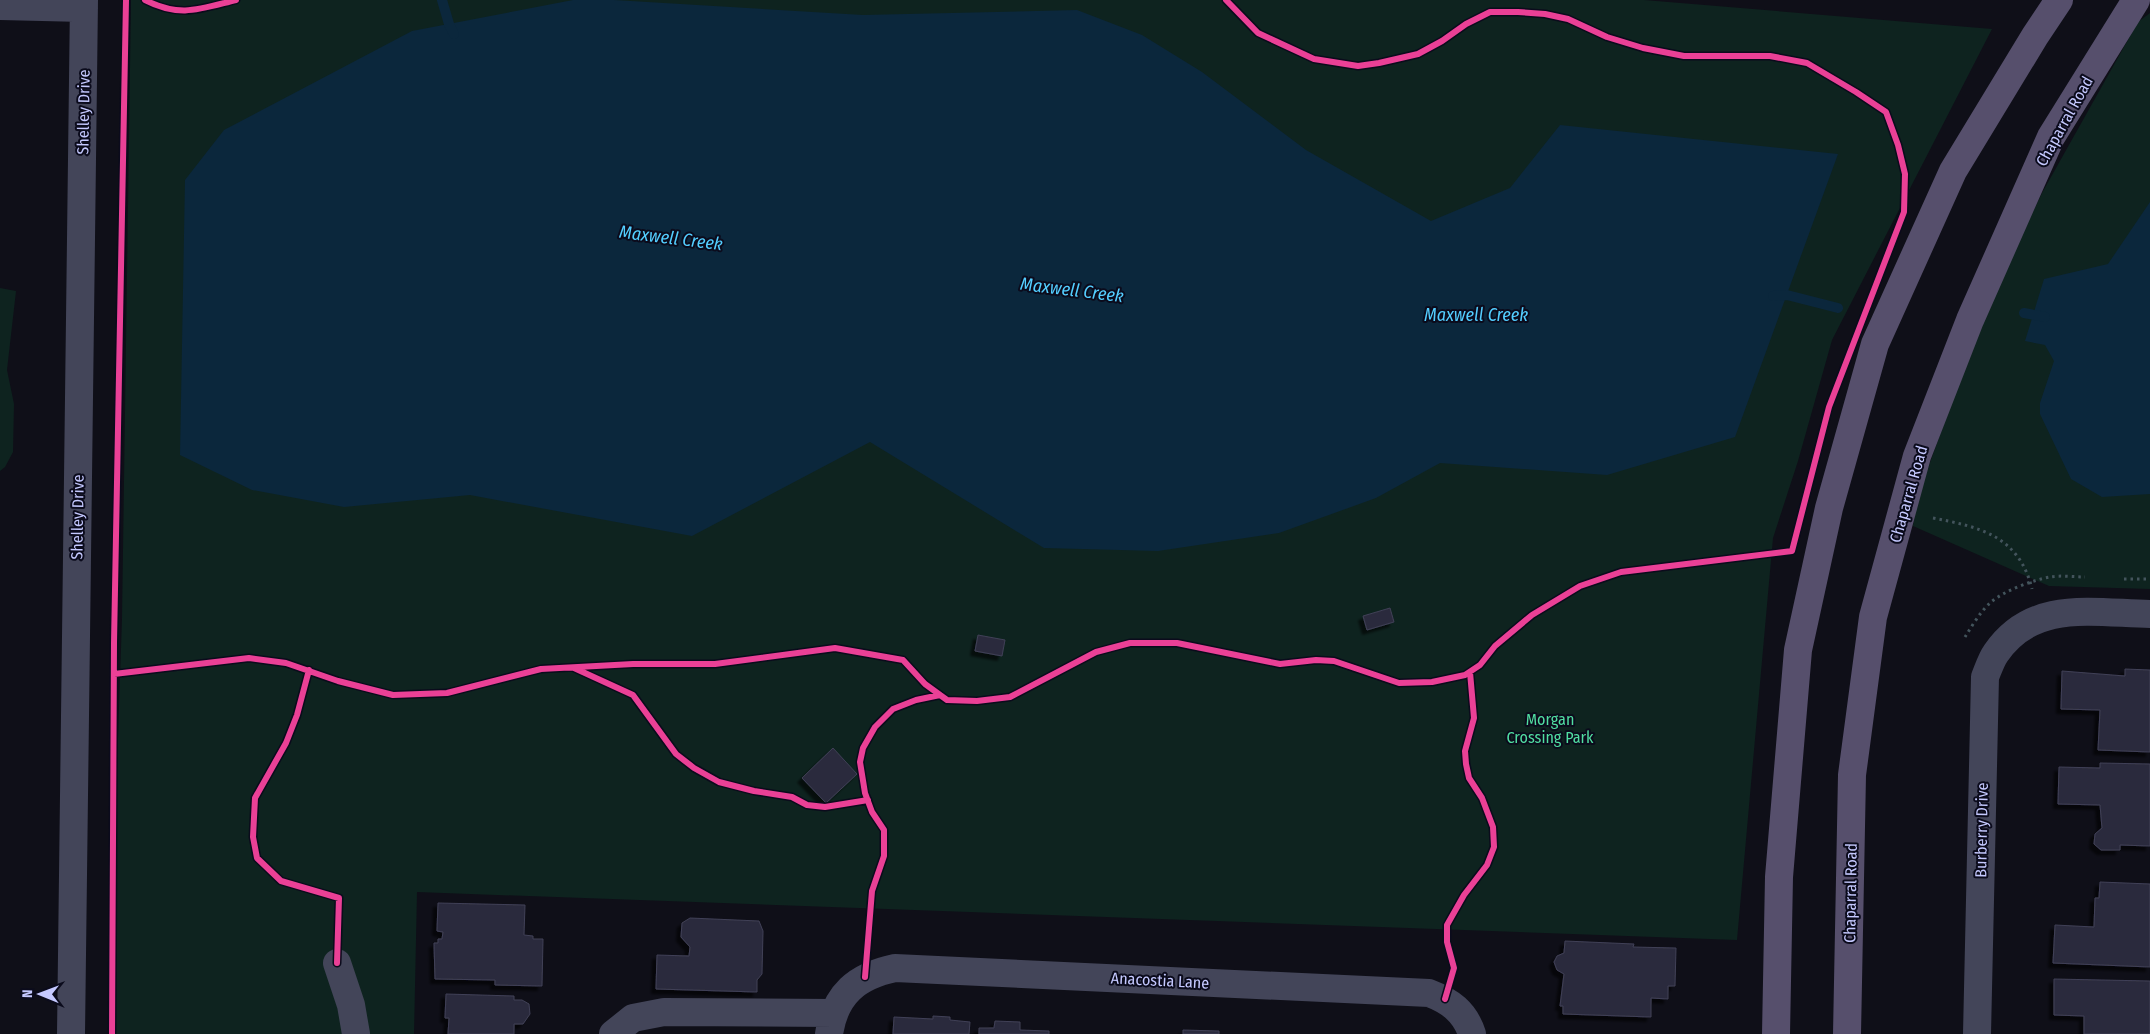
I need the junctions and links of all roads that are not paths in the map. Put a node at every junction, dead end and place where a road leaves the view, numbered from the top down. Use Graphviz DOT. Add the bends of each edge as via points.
graph roads {
  1 [pos="2059,0"];
  2 [pos="2136,0"];
  3 [pos="84,4"];
  4 [pos="0,6"];
  5 [pos="2150,614"];
  6 [pos="337,963"];
  7 [pos="832,1023"];
  8 [pos="71,1034"];
  9 [pos="356,1034"];
  10 [pos="612,1034"];
  11 [pos="1472,1034"];
  12 [pos="1776,1034"];
  13 [pos="1847,1034"];
  14 [pos="1977,1034"];
  1 -- 12 [label="main road" via="1953,171 1875,344 1829,508 1798,650 1779,877"];
  2 -- 13 [label="main road, Chaparral Road" via="2051,137 1970,320 1917,456 1873,617 1852,775"];
  3 -- 4 [label="street"];
  3 -- 8 [label="street, Shelley Drive"];
  5 -- 14 [label="street, Burberry Drive" via="2057,612 2032,620 2011,635 1995,654 1984,678"];
  6 -- 9 [label="street" via="351,1005"];
  7 -- 10 [label="street" via="664,1012 633,1018"];
  7 -- 11 [label="street, Anacostia Lane" via="844,995 858,981 876,972 895,968 1429,993 1460,1010"];
}
